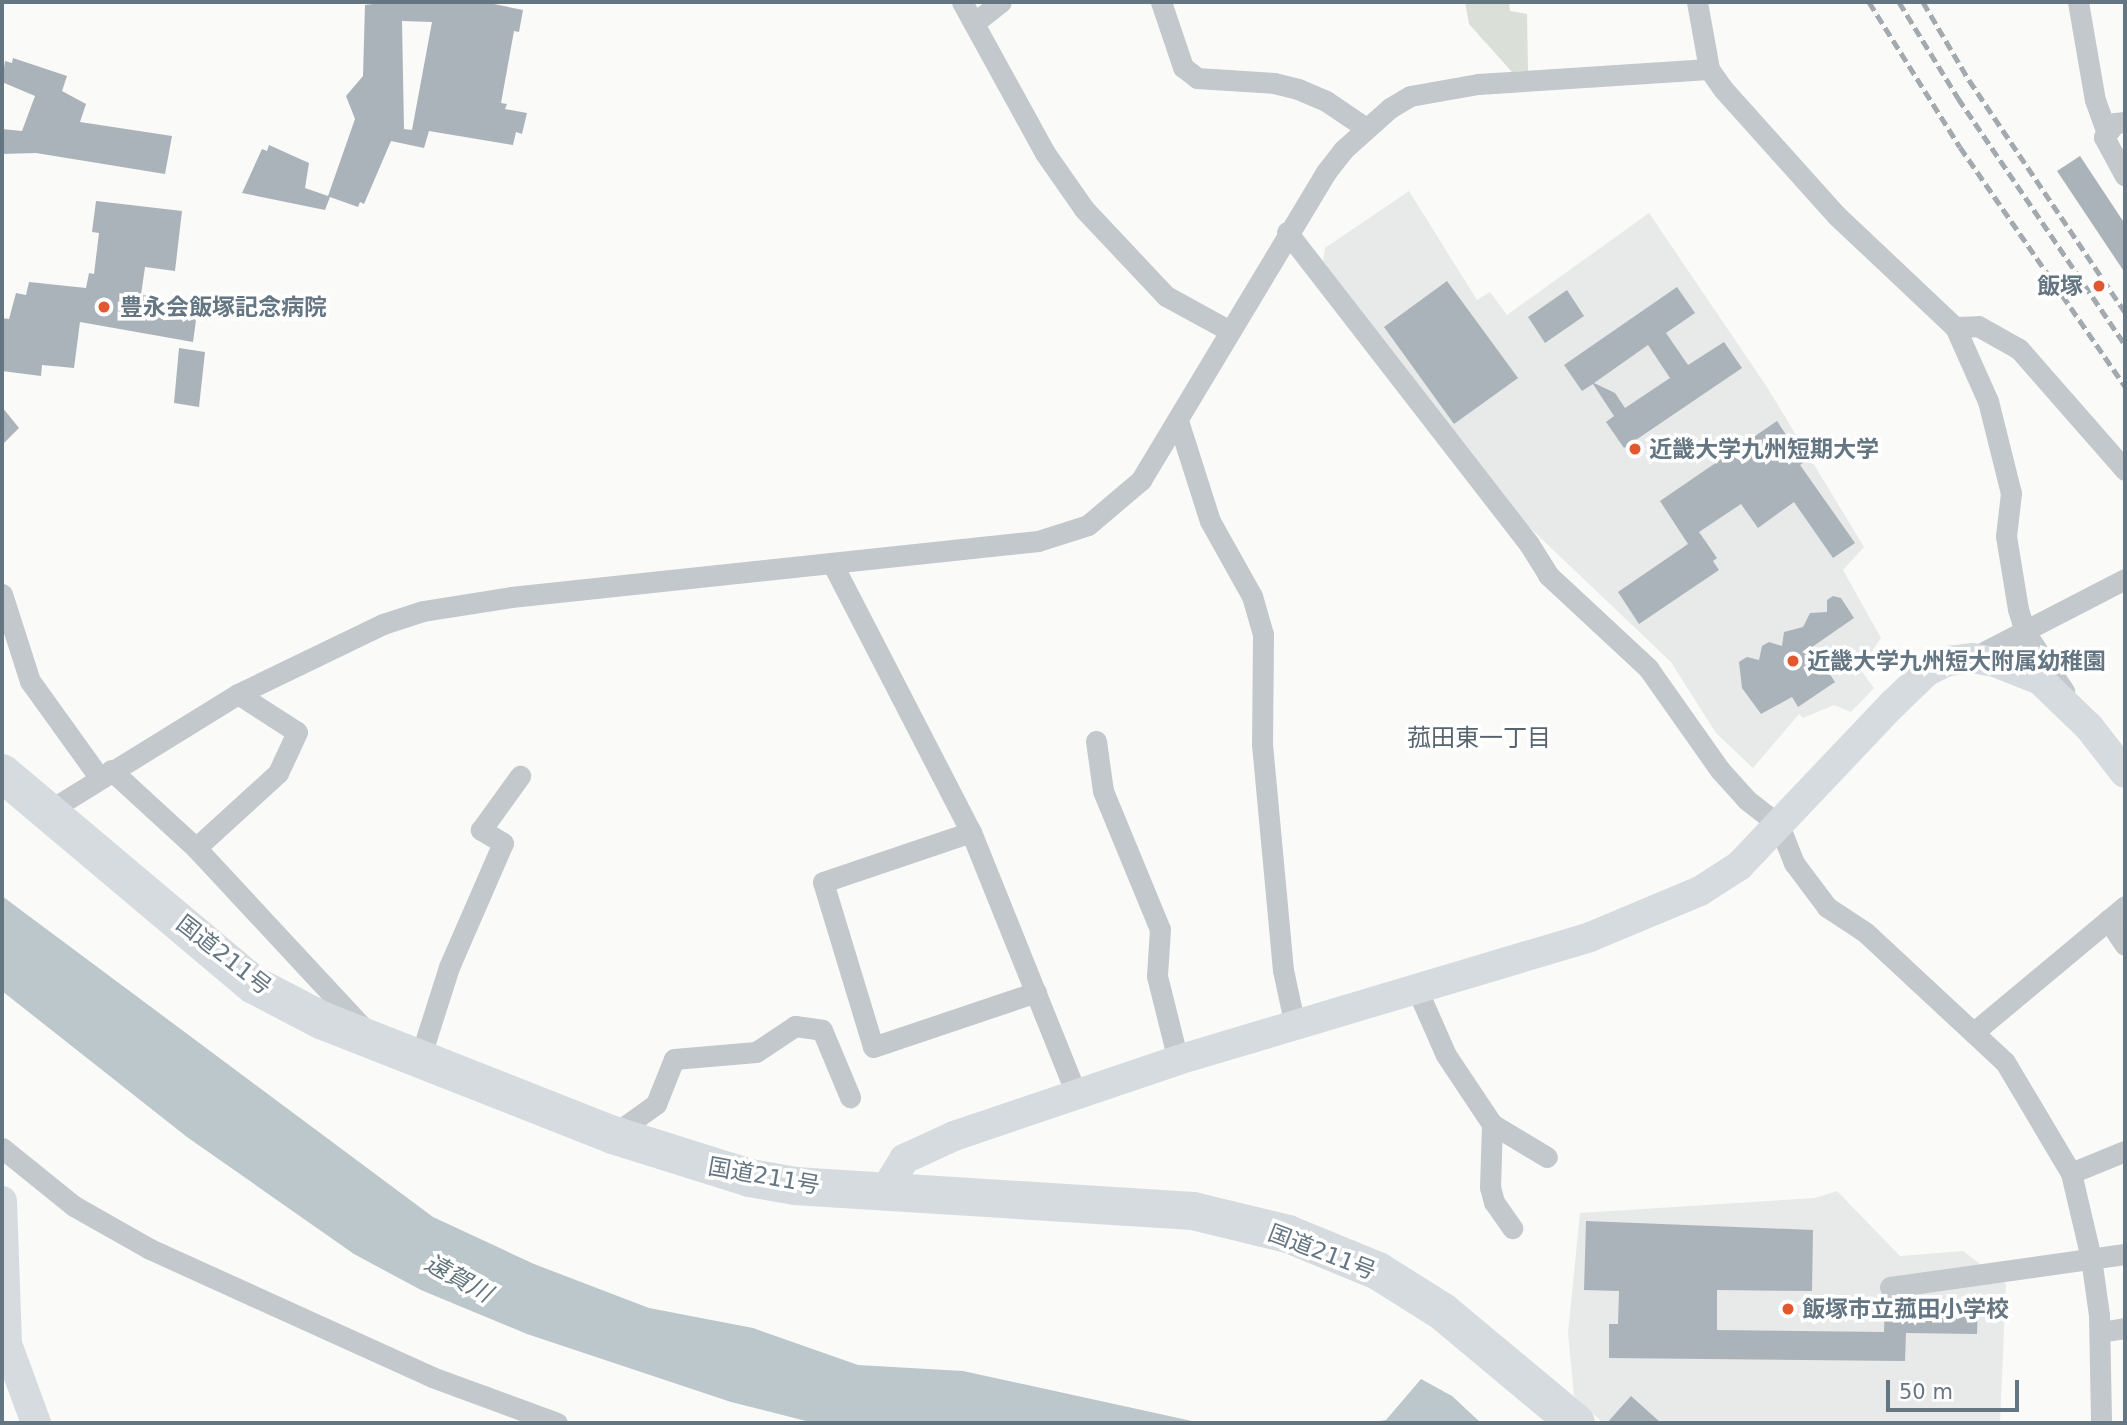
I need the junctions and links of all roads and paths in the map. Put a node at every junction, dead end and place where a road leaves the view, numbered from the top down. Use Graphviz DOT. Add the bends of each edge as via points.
graph roads {
  1 [pos="962,2"];
  2 [pos="1001,2"];
  3 [pos="1161,2"];
  4 [pos="1698,2"];
  5 [pos="2078,2"];
  6 [pos="974,23"];
  7 [pos="1709,69"];
  8 [pos="2116,126"];
  9 [pos="1366,128"];
  10 [pos="2125,176"];
  11 [pos="1287,232"];
  12 [pos="1955,327"];
  13 [pos="1228,330"];
  14 [pos="1179,424"];
  15 [pos="2125,470"];
  16 [pos="832,563"];
  17 [pos="2125,579"];
  18 [pos="2,594"];
  19 [pos="2025,632"];
  20 [pos="1972,658"];
  21 [pos="238,694"];
  22 [pos="2088,727"];
  23 [pos="1096,741"];
  24 [pos="2,773"];
  25 [pos="2125,773"];
  26 [pos="105,774"];
  27 [pos="520,776"];
  28 [pos="50,810"];
  29 [pos="1779,825"];
  30 [pos="971,832"];
  31 [pos="196,848"];
  32 [pos="2125,906"];
  33 [pos="2108,920"];
  34 [pos="2125,945"];
  35 [pos="1416,987"];
  36 [pos="1035,992"];
  37 [pos="1295,1026"];
  38 [pos="1975,1032"];
  39 [pos="377,1043"];
  40 [pos="420,1058"];
  41 [pos="1178,1060"];
  42 [pos="1076,1093"];
  43 [pos="850,1097"];
  44 [pos="1492,1124"];
  45 [pos="613,1135"];
  46 [pos="2,1148"];
  47 [pos="2125,1152"];
  48 [pos="1547,1157"];
  49 [pos="2071,1172"];
  50 [pos="885,1191"];
  51 [pos="2,1200"];
  52 [pos="1512,1228"];
  53 [pos="2125,1254"];
  54 [pos="2091,1258"];
  55 [pos="1890,1287"];
  56 [pos="2125,1328"];
  57 [pos="2100,1332"];
  58 [pos="36,1423"];
  59 [pos="557,1423"];
  60 [pos="1576,1423"];
  61 [pos="2101,1423"];
  1 -- 6 [label="street"];
  2 -- 6 [label="street"];
  3 -- 9 [label="street" via="1183,67 1197,78 1298,89 1326,101"];
  4 -- 7 [label="street"];
  5 -- 8 [label="street" via="2095,100"];
  6 -- 13 [label="street" via="1045,153 1084,209 1166,296"];
  7 -- 9 [label="street" via="1454,88 1410,96"];
  7 -- 12 [label="street" via="1836,215"];
  8 -- 10 [label="street" via="2106,149"];
  9 -- 11 [label="street" via="1326,172"];
  11 -- 13 [label="street"];
  11 -- 29 [label="street" via="1529,544 1548,575 1648,668 1720,770"];
  12 -- 15 [label="street" via="1978,326 2020,349"];
  12 -- 19 [label="street" via="1988,401 2003,458 2011,494 2006,536"];
  13 -- 14 [label="street"];
  14 -- 16 [label="street" via="1142,480 1088,525 1038,541"];
  14 -- 37 [label="street" via="1209,521 1252,596 1263,634 1262,744 1283,970"];
  16 -- 21 [label="street" via="510,597 423,611 383,624"];
  16 -- 30 [label="street"];
  17 -- 19 [label="street"];
  18 -- 26 [label="street" via="30,681"];
  19 -- 20 [label="street"];
  19 -- 22 [label="street"];
  20 -- 22 [label="street" via="2017,668 2040,680"];
  20 -- 29 [label="street" via="1948,661 1926,672"];
  21 -- 26 [label="street"];
  21 -- 31 [label="street" via="298,732 278,773"];
  22 -- 25 [label="street"];
  23 -- 41 [label="street" via="1103,791 1160,929 1157,976"];
  24 -- 28 [label="highway, 国道211号"];
  26 -- 28 [label="street"];
  26 -- 31 [label="street"];
  27 -- 40 [label="street" via="481,830 503,843 449,967"];
  28 -- 39 [label="highway, 国道211号" via="254,985"];
  29 -- 35 [label="street" via="1739,866 1647,915 1590,937"];
  29 -- 38 [label="street" via="1794,863 1827,907 1865,932"];
  30 -- 36 [label="street"];
  30 -- 36 [label="street" via="822,882 873,1047"];
  31 -- 39 [label="street"];
  32 -- 33 [label="street"];
  33 -- 34 [label="street"];
  33 -- 38 [label="street"];
  35 -- 37 [label="street"];
  35 -- 44 [label="street" via="1446,1055"];
  36 -- 42 [label="street"];
  37 -- 41 [label="street"];
  38 -- 49 [label="street" via="2012,1072"];
  39 -- 40 [label="highway, 国道211号"];
  40 -- 45 [label="highway, 国道211号"];
  41 -- 42 [label="street"];
  42 -- 50 [label="street" via="930,1145 904,1159"];
  43 -- 45 [label="street" via="822,1030 795,1026 756,1052 674,1059 656,1104"];
  44 -- 48 [label="street"];
  44 -- 52 [label="street" via="1490,1187 1505,1223"];
  45 -- 50 [label="highway, 国道211号" via="750,1178 795,1186"];
  46 -- 59 [label="street" via="74,1206 150,1249 432,1377"];
  47 -- 49 [label="street"];
  49 -- 54 [label="street"];
  50 -- 60 [label="highway, 国道211号" via="1193,1211 1288,1234 1378,1271 1443,1312"];
  51 -- 58 [label="street" via="7,1344"];
  53 -- 54 [label="street"];
  54 -- 55 [label="street"];
  54 -- 57 [label="street"];
  56 -- 57 [label="street"];
  57 -- 61 [label="street"];
}
